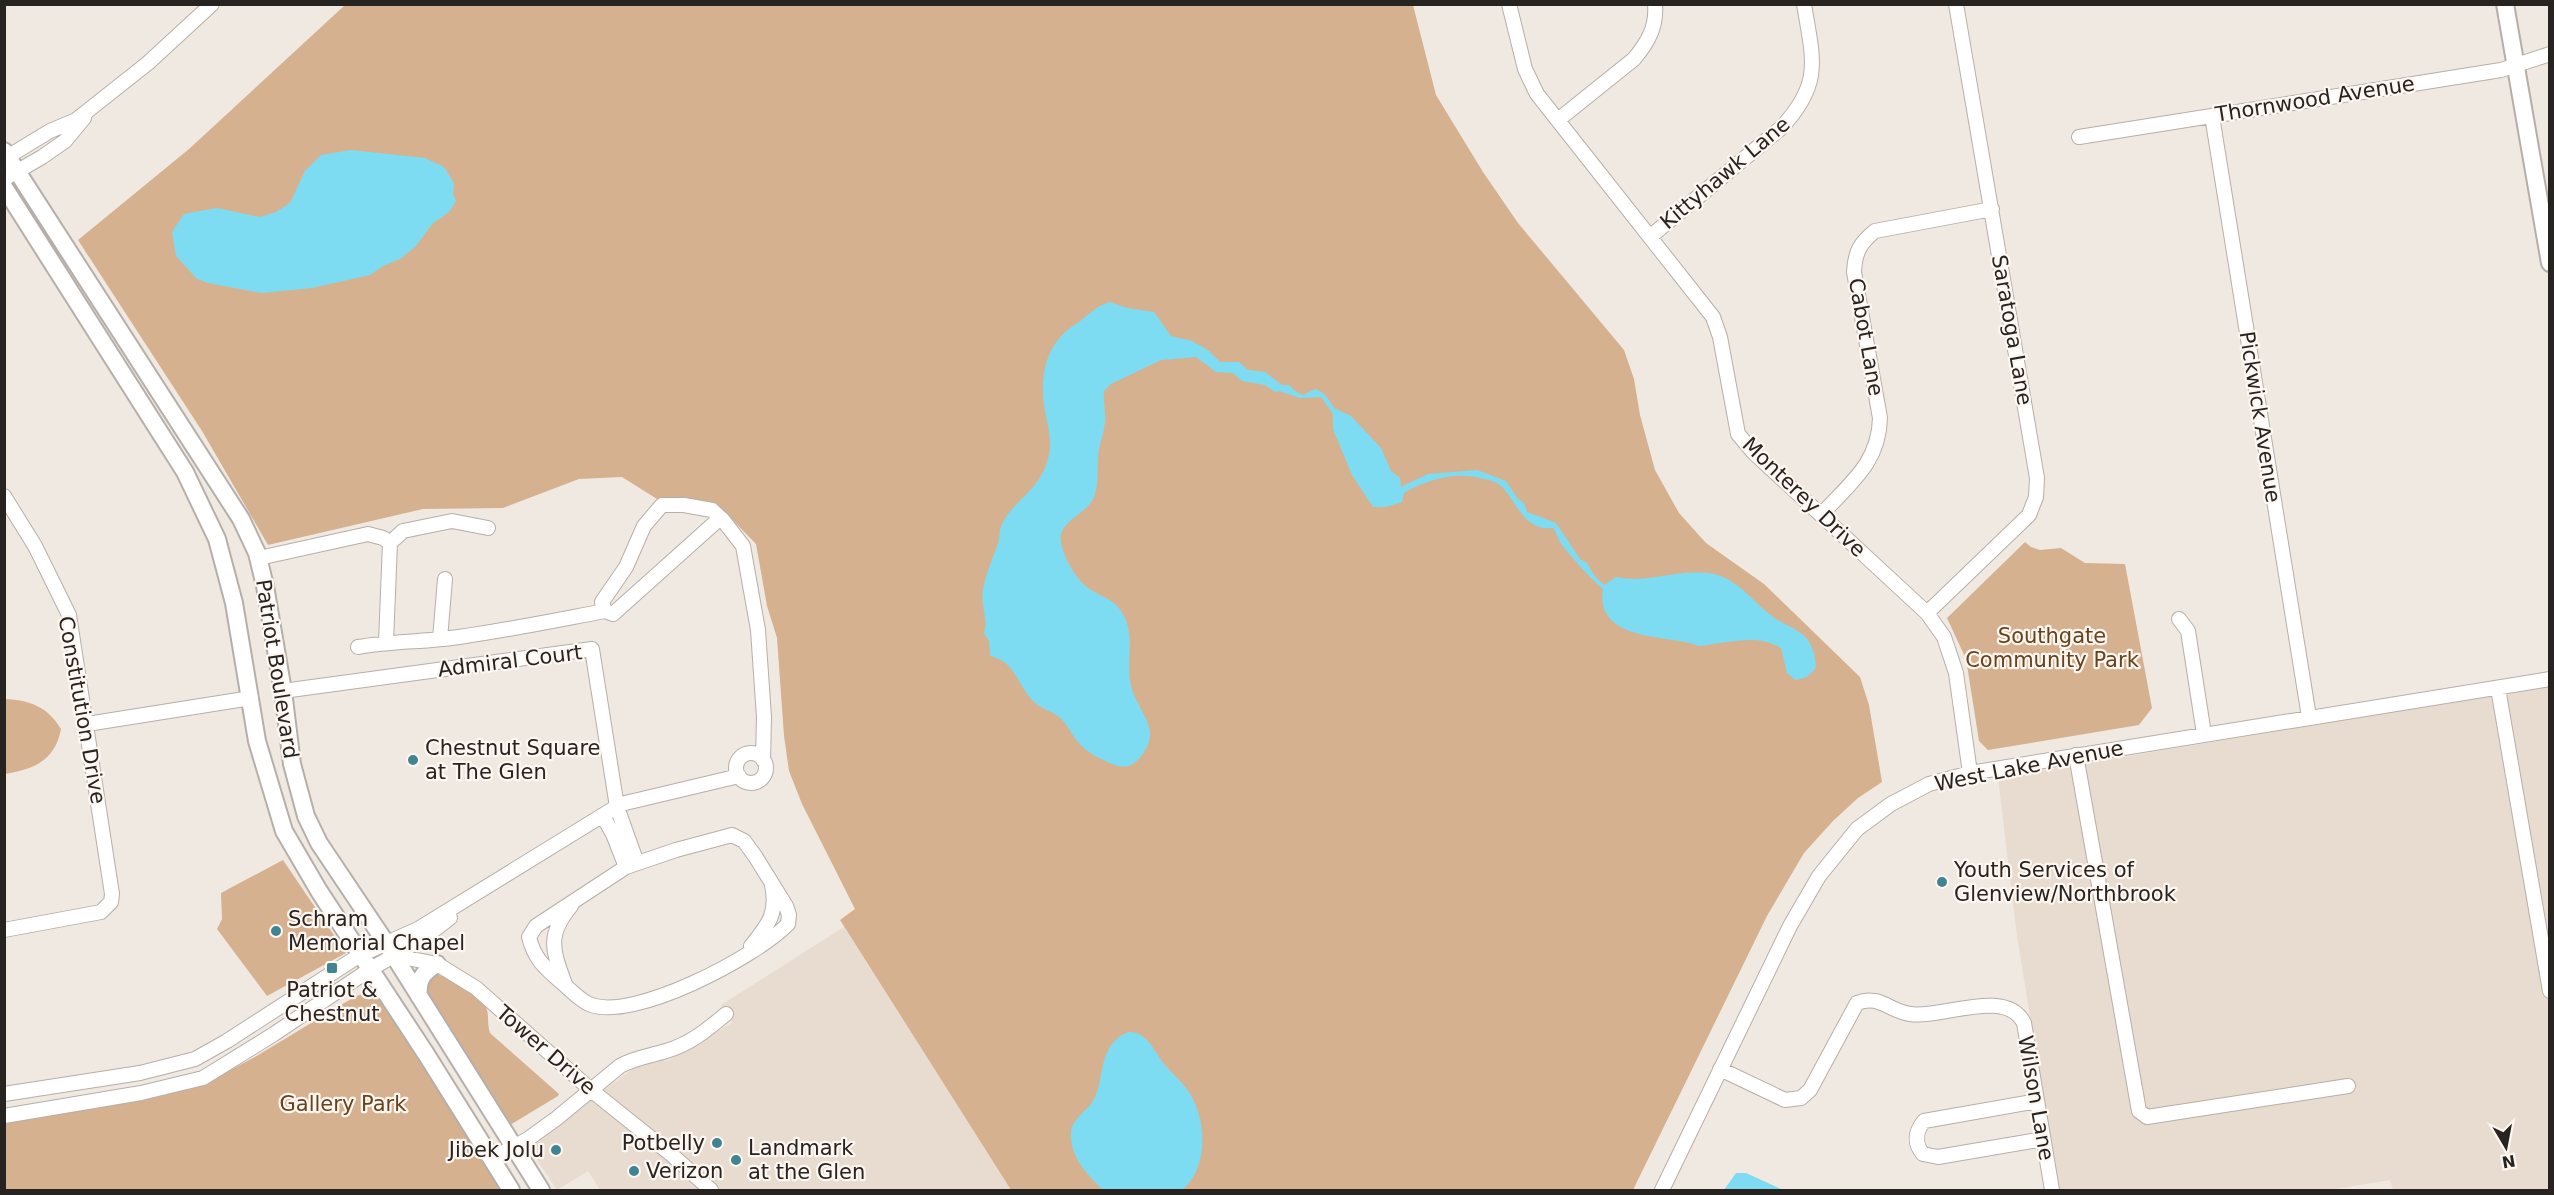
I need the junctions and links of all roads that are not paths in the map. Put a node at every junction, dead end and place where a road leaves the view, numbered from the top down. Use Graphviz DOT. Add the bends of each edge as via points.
graph roads {
  1 [pos="212,4"];
  2 [pos="1509,4"];
  3 [pos="1655,4"];
  4 [pos="1804,4"];
  5 [pos="1956,4"];
  6 [pos="2505,4"];
  7 [pos="2550,54"];
  8 [pos="2516,64"];
  9 [pos="90,109"];
  10 [pos="2212,116"];
  11 [pos="1558,120"];
  12 [pos="2079,137"];
  13 [pos="6,156"];
  14 [pos="11,175"];
  15 [pos="4,187"];
  16 [pos="1992,209"];
  17 [pos="1651,236"];
  18 [pos="2550,263"];
  19 [pos="4,496"];
  20 [pos="1822,514"];
  21 [pos="723,520"];
  22 [pos="488,528"];
  23 [pos="390,543"];
  24 [pos="258,558"];
  25 [pos="446,579"];
  26 [pos="605,611"];
  27 [pos="1927,613"];
  28 [pos="2179,619"];
  29 [pos="440,639"];
  30 [pos="386,642"];
  31 [pos="358,647"];
  32 [pos="2550,679"];
  33 [pos="2498,688"];
  34 [pos="283,691"];
  35 [pos="251,698"];
  36 [pos="2309,717"];
  37 [pos="87,724"];
  38 [pos="2204,734"];
  39 [pos="2076,755"];
  40 [pos="763,760"];
  41 [pos="1970,773"];
  42 [pos="739,776"];
  43 [pos="617,807"];
  44 [pos="603,816"];
  45 [pos="632,865"];
  46 [pos="574,902"];
  47 [pos="4,930"];
  48 [pos="390,949"];
  49 [pos="360,955"];
  50 [pos="437,964"];
  51 [pos="369,970"];
  52 [pos="566,985"];
  53 [pos="2550,991"];
  54 [pos="419,996"];
  55 [pos="726,1014"];
  56 [pos="1720,1069"];
  57 [pos="2348,1086"];
  58 [pos="591,1090"];
  59 [pos="4,1094"];
  60 [pos="2037,1101"];
  61 [pos="4,1116"];
  62 [pos="2043,1138"];
  63 [pos="513,1147"];
  64 [pos="491,1159"];
  65 [pos="511,1191"];
  66 [pos="541,1191"];
  67 [pos="711,1191"];
  68 [pos="1662,1191"];
  69 [pos="2052,1191"];
  1 -- 9 [label="street"];
  2 -- 11 [label="street, Monterey Drive" via="1531,84"];
  3 -- 11 [label="street" via="1653,31 1634,59"];
  4 -- 17 [label="street, Kittyhawk Lane" via="1814,67 1797,111"];
  5 -- 16 [label="street, Saratoga Lane"];
  6 -- 8 [label="main road"];
  7 -- 8 [label="street, Thornwood Avenue"];
  8 -- 10 [label="street, Thornwood Avenue" via="2500,70"];
  8 -- 18 [label="main road"];
  9 -- 13 [label="street"];
  9 -- 14 [label="street" via="65,141"];
  10 -- 12 [label="street, Thornwood Avenue"];
  10 -- 36 [label="street, Pickwick Avenue"];
  11 -- 17 [label="street, Monterey Drive"];
  13 -- 14 [label="main road, Patriot Boulevard"];
  14 -- 24 [label="main road, Patriot Boulevard" via="241,519"];
  15 -- 35 [label="main road, Patriot Boulevard" via="185,472 217,539 234,603"];
  16 -- 20 [label="street, Cabot Lane" via="1875,231 1861,242 1854,272 1880,435 1864,469"];
  16 -- 27 [label="street, Saratoga Lane" via="2037,478 2036,497 2029,515"];
  17 -- 20 [label="street, Monterey Drive" via="1713,317 1738,434"];
  19 -- 37 [label="street, Constitution Drive" via="35,546 69,615"];
  20 -- 27 [label="street, Monterey Drive"];
  21 -- 26 [label="street" via="718,520 613,614"];
  21 -- 26 [label="street" via="712,510 662,505 644,526 626,567 602,602"];
  21 -- 40 [label="street" via="743,546 758,630"];
  22 -- 23 [label="street" via="452,521 403,531"];
  23 -- 24 [label="street" via="368,534"];
  23 -- 30 [label="street"];
  24 -- 34 [label="main road, Patriot Boulevard"];
  25 -- 29 [label="street"];
  26 -- 29 [label="street"];
  27 -- 41 [label="street, Monterey Drive" via="1944,637 1956,673"];
  28 -- 38 [label="street" via="2188,631"];
  29 -- 30 [label="street"];
  30 -- 31 [label="street"];
  32 -- 33 [label="street, West Lake Avenue"];
  33 -- 36 [label="street, West Lake Avenue"];
  33 -- 53 [label="street"];
  34 -- 43 [label="street, Admiral Court" via="592,649"];
  34 -- 48 [label="main road, Patriot Boulevard" via="292,764 306,816"];
  35 -- 37 [label="street"];
  35 -- 49 [label="main road, Patriot Boulevard" via="257,741 284,831"];
  36 -- 38 [label="street, West Lake Avenue"];
  37 -- 47 [label="street, Constitution Drive" via="111,902 94,914"];
  38 -- 39 [label="street, West Lake Avenue"];
  39 -- 41 [label="street, West Lake Avenue"];
  39 -- 57 [label="street" via="2139,1111 2147,1117"];
  40 -- 42 [label="street" via="755,754 741,758 736,767"];
  40 -- 42 [label="street" via="765,773 759,781 750,783"];
  41 -- 56 [label="street, West Lake Avenue" via="1929,784 1891,804 1857,829 1819,876 1790,926"];
  42 -- 43 [label="street"];
  43 -- 44 [label="street"];
  43 -- 45 [label="street, Admiral Court"];
  44 -- 45 [label="street"];
  44 -- 48 [label="street"];
  45 -- 46 [label="street"];
  45 -- 52 [label="street" via="732,835 744,841 771,882 771,921 744,955 678,991 610,1007 589,1004"];
  46 -- 52 [label="street" via="562,916 554,935 554,955"];
  46 -- 52 [label="street" via="536,926 529,938 541,964"];
  48 -- 49 [label="street"];
  48 -- 50 [label="street, Tower Drive"];
  48 -- 51 [label="street"];
  48 -- 54 [label="main road, Patriot Boulevard"];
  49 -- 51 [label="main road, Patriot Boulevard"];
  49 -- 59 [label="street" via="195,1059 140,1073"];
  50 -- 54 [label="main road" via="422,976"];
  50 -- 58 [label="street, Tower Drive" via="477,988"];
  51 -- 61 [label="street" via="203,1078 151,1091"];
  51 -- 64 [label="main road, Patriot Boulevard"];
  54 -- 63 [label="main road, Patriot Boulevard"];
  55 -- 58 [label="street" via="685,1045 631,1060"];
  56 -- 60 [label="street, Wilson Lane" via="1785,1100 1795,1100 1810,1090 1857,1003 1878,1000 1901,1012 1918,1015 1996,1005 2014,1010 2024,1023"];
  56 -- 68 [label="street, West Lake Avenue"];
  58 -- 63 [label="street"];
  58 -- 67 [label="street, Tower Drive"];
  60 -- 62 [label="street, Wilson Lane"];
  60 -- 62 [label="street" via="1924,1121 1917,1132 1917,1145 1923,1154 1938,1157"];
  62 -- 69 [label="street, Wilson Lane"];
  63 -- 64 [label="street"];
  63 -- 66 [label="main road, Patriot Boulevard"];
  64 -- 65 [label="main road, Patriot Boulevard"];
}
